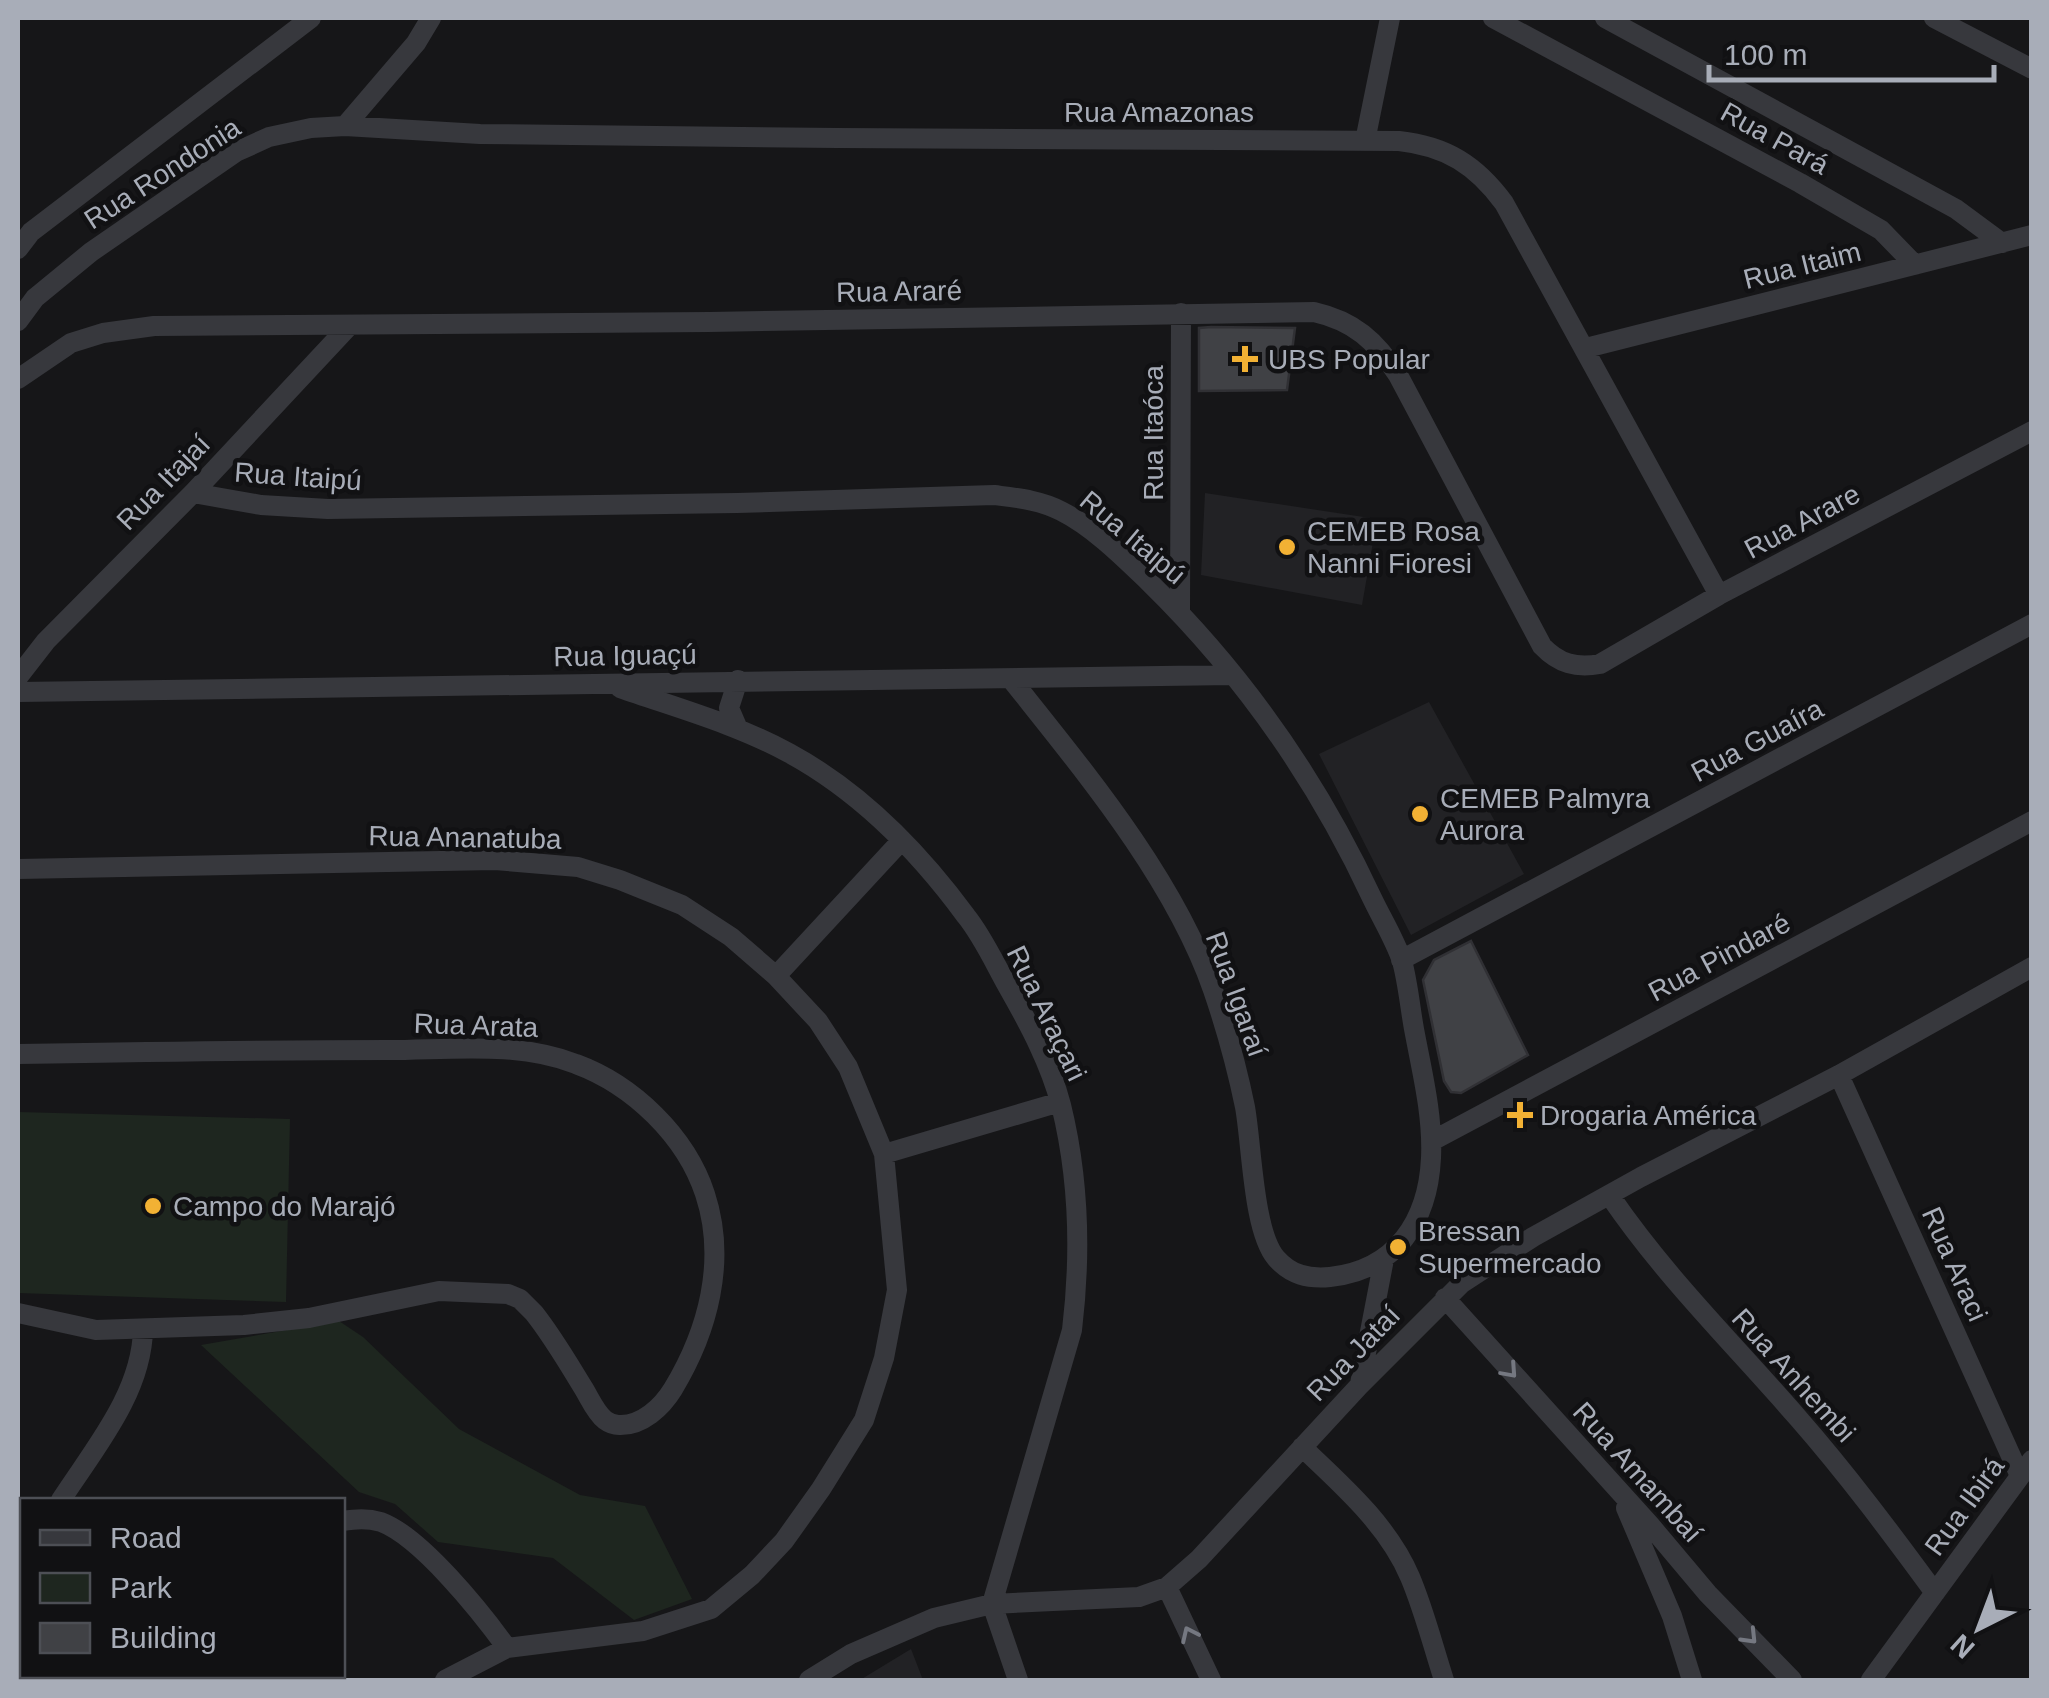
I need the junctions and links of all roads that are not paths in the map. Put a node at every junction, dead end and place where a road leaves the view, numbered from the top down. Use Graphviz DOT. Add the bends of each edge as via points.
graph roads {
  1 [pos="311,18"];
  2 [pos="431,18"];
  3 [pos="1390,18"];
  4 [pos="1493,18"];
  5 [pos="1605,18"];
  6 [pos="1934,18"];
  7 [pos="2032,70"];
  8 [pos="344,126"];
  9 [pos="1365,141"];
  10 [pos="2032,236"];
  11 [pos="22,241"];
  12 [pos="2002,242"];
  13 [pos="1915,265"];
  14 [pos="1180,313"];
  15 [pos="18,322"];
  16 [pos="350,326"];
  17 [pos="1586,348"];
  18 [pos="18,379"];
  19 [pos="2032,431"];
  20 [pos="193,493"];
  21 [pos="1720,595"];
  22 [pos="1180,612"];
  23 [pos="2032,624"];
  24 [pos="1600,664"];
  25 [pos="1233,675"];
  26 [pos="18,677"];
  27 [pos="1011,679"];
  28 [pos="738,680"];
  29 [pos="606,684"];
  30 [pos="18,692"];
  31 [pos="738,729"];
  32 [pos="2032,821"];
  33 [pos="902,840"];
  34 [pos="18,870"];
  35 [pos="1402,960"];
  36 [pos="2032,968"];
  37 [pos="776,976"];
  38 [pos="18,1054"];
  39 [pos="1839,1074"];
  40 [pos="1060,1102"];
  41 [pos="1432,1141"];
  42 [pos="884,1154"];
  43 [pos="1610,1196"];
  44 [pos="1384,1259"];
  45 [pos="1445,1298"];
  46 [pos="18,1314"];
  47 [pos="142,1329"];
  48 [pos="1359,1386"];
  49 [pos="1302,1447"];
  50 [pos="2026,1468"];
  51 [pos="1619,1492"];
  52 [pos="63,1498"];
  53 [pos="345,1521"];
  54 [pos="1168,1587"];
  55 [pos="1935,1593"];
  56 [pos="1708,1594"];
  57 [pos="992,1604"];
  58 [pos="1672,1616"];
  59 [pos="506,1648"];
  60 [pos="445,1680"];
  61 [pos="810,1680"];
  62 [pos="1018,1680"];
  63 [pos="1211,1680"];
  64 [pos="1444,1680"];
  65 [pos="1692,1680"];
  66 [pos="1792,1680"];
  67 [pos="1871,1680"];
  1 -- 11 [label="street"];
  2 -- 8 [label="street"];
  3 -- 9 [label="street"];
  4 -- 13 [label="street, Rua Pará" via="1881,230"];
  5 -- 12 [label="street" via="1956,209"];
  6 -- 7 [label="street"];
  8 -- 9 [label="street, Rua Amazonas" via="480,134"];
  8 -- 15 [label="street, Rua Rondonia" via="269,137 236,152 92,252 35,298"];
  9 -- 17 [label="street, Rua Amazonas" via="1427,144 1486,178"];
  10 -- 12 [label="street, Rua Itaim"];
  12 -- 13 [label="street, Rua Itaim"];
  13 -- 17 [label="street, Rua Itaim"];
  14 -- 16 [label="street, Rua Araré"];
  14 -- 22 [label="street, Rua Itaóca"];
  14 -- 24 [label="street, Rua Araré" via="1314,312 1360,330 1398,375 1542,646 1566,664"];
  16 -- 18 [label="street, Rua Araré" via="154,326 103,333 71,343"];
  16 -- 20 [label="street, Rua Itajaí"];
  17 -- 21 [label="street, Rua Amazonas"];
  19 -- 21 [label="street, Rua Arare"];
  20 -- 22 [label="street, Rua Itaipú" via="328,509 994,495 1062,511"];
  20 -- 26 [label="street, Rua Itajaí"];
  21 -- 24 [label="street, Rua Arare"];
  22 -- 25 [label="street, Rua Itaipú"];
  23 -- 35 [label="street, Rua Guaíra"];
  25 -- 27 [label="street, Rua Iguaçú"];
  25 -- 35 [label="street, Rua Itaipú" via="1322,802"];
  27 -- 28 [label="street, Rua Iguaçú"];
  27 -- 44 [label="street, Rua Igaraí" via="1134,843 1212,987 1244,1104 1258,1213 1272,1254 1300,1276 1316,1278 1361,1272"];
  28 -- 29 [label="street, Rua Iguaçú"];
  28 -- 31 [label="street" via="729,708"];
  29 -- 30 [label="street, Rua Iguaçú"];
  29 -- 31 [label="street, Rua Araçari"];
  31 -- 33 [label="street, Rua Araçari" via="839,786"];
  32 -- 41 [label="street, Rua Pindaré"];
  33 -- 37 [label="street"];
  33 -- 40 [label="street, Rua Araçari" via="969,918 1022,1012"];
  34 -- 37 [label="street, Rua Ananatuba" via="495,860 578,868 682,905"];
  35 -- 41 [label="street, Rua Itaipú"];
  36 -- 39 [label="street, Rua Jataí"];
  37 -- 42 [label="street, Rua Ananatuba" via="818,1021 848,1067"];
  38 -- 47 [label="street, Rua Arata" via="546,1054 618,1085 656,1118 685,1150 706,1195 714,1271 707,1317 667,1398 631,1424 605,1420 534,1313 520,1299 495,1291 439,1291 276,1322"];
  39 -- 43 [label="street, Rua Jataí"];
  39 -- 50 [label="street, Rua Araci"];
  40 -- 42 [label="street"];
  40 -- 57 [label="street, Rua Araçari" via="1078,1220 1072,1330"];
  41 -- 44 [label="street, Rua Itaipú" via="1426,1200"];
  42 -- 59 [label="street, Rua Ananatuba" via="897,1290 884,1358 864,1420 784,1542 728,1597 696,1616 643,1630"];
  43 -- 45 [label="street, Rua Jataí"];
  43 -- 55 [label="street, Rua Anhembi" via="1692,1304 1860,1492"];
  44 -- 48 [label="street, Rua Itaipú"];
  45 -- 48 [label="street, Rua Jataí"];
  45 -- 51 [label="street, Rua Amambaí, one-way"];
  46 -- 47 [label="street, Rua Arata" via="96,1330"];
  47 -- 52 [label="street" via="142,1353 124,1400"];
  48 -- 49 [label="street, Rua Jataí"];
  49 -- 54 [label="street, Rua Jataí"];
  49 -- 64 [label="street" via="1352,1494 1397,1552"];
  50 -- 55 [label="street, Rua Ibirá"];
  51 -- 56 [label="street, Rua Amambaí"];
  51 -- 58 [label="street"];
  53 -- 59 [label="street" via="372,1520 407,1536"];
  54 -- 57 [label="street" via="1139,1597"];
  63 -- 54 [label="street, one-way"];
  55 -- 67 [label="street, Rua Ibirá"];
  56 -- 58 [label="street"];
  56 -- 66 [label="street, Rua Amambaí, one-way"];
  57 -- 61 [label="street" via="892,1634"];
  57 -- 62 [label="street"];
  58 -- 65 [label="street"];
  59 -- 60 [label="street, Rua Ananatuba"];
}
